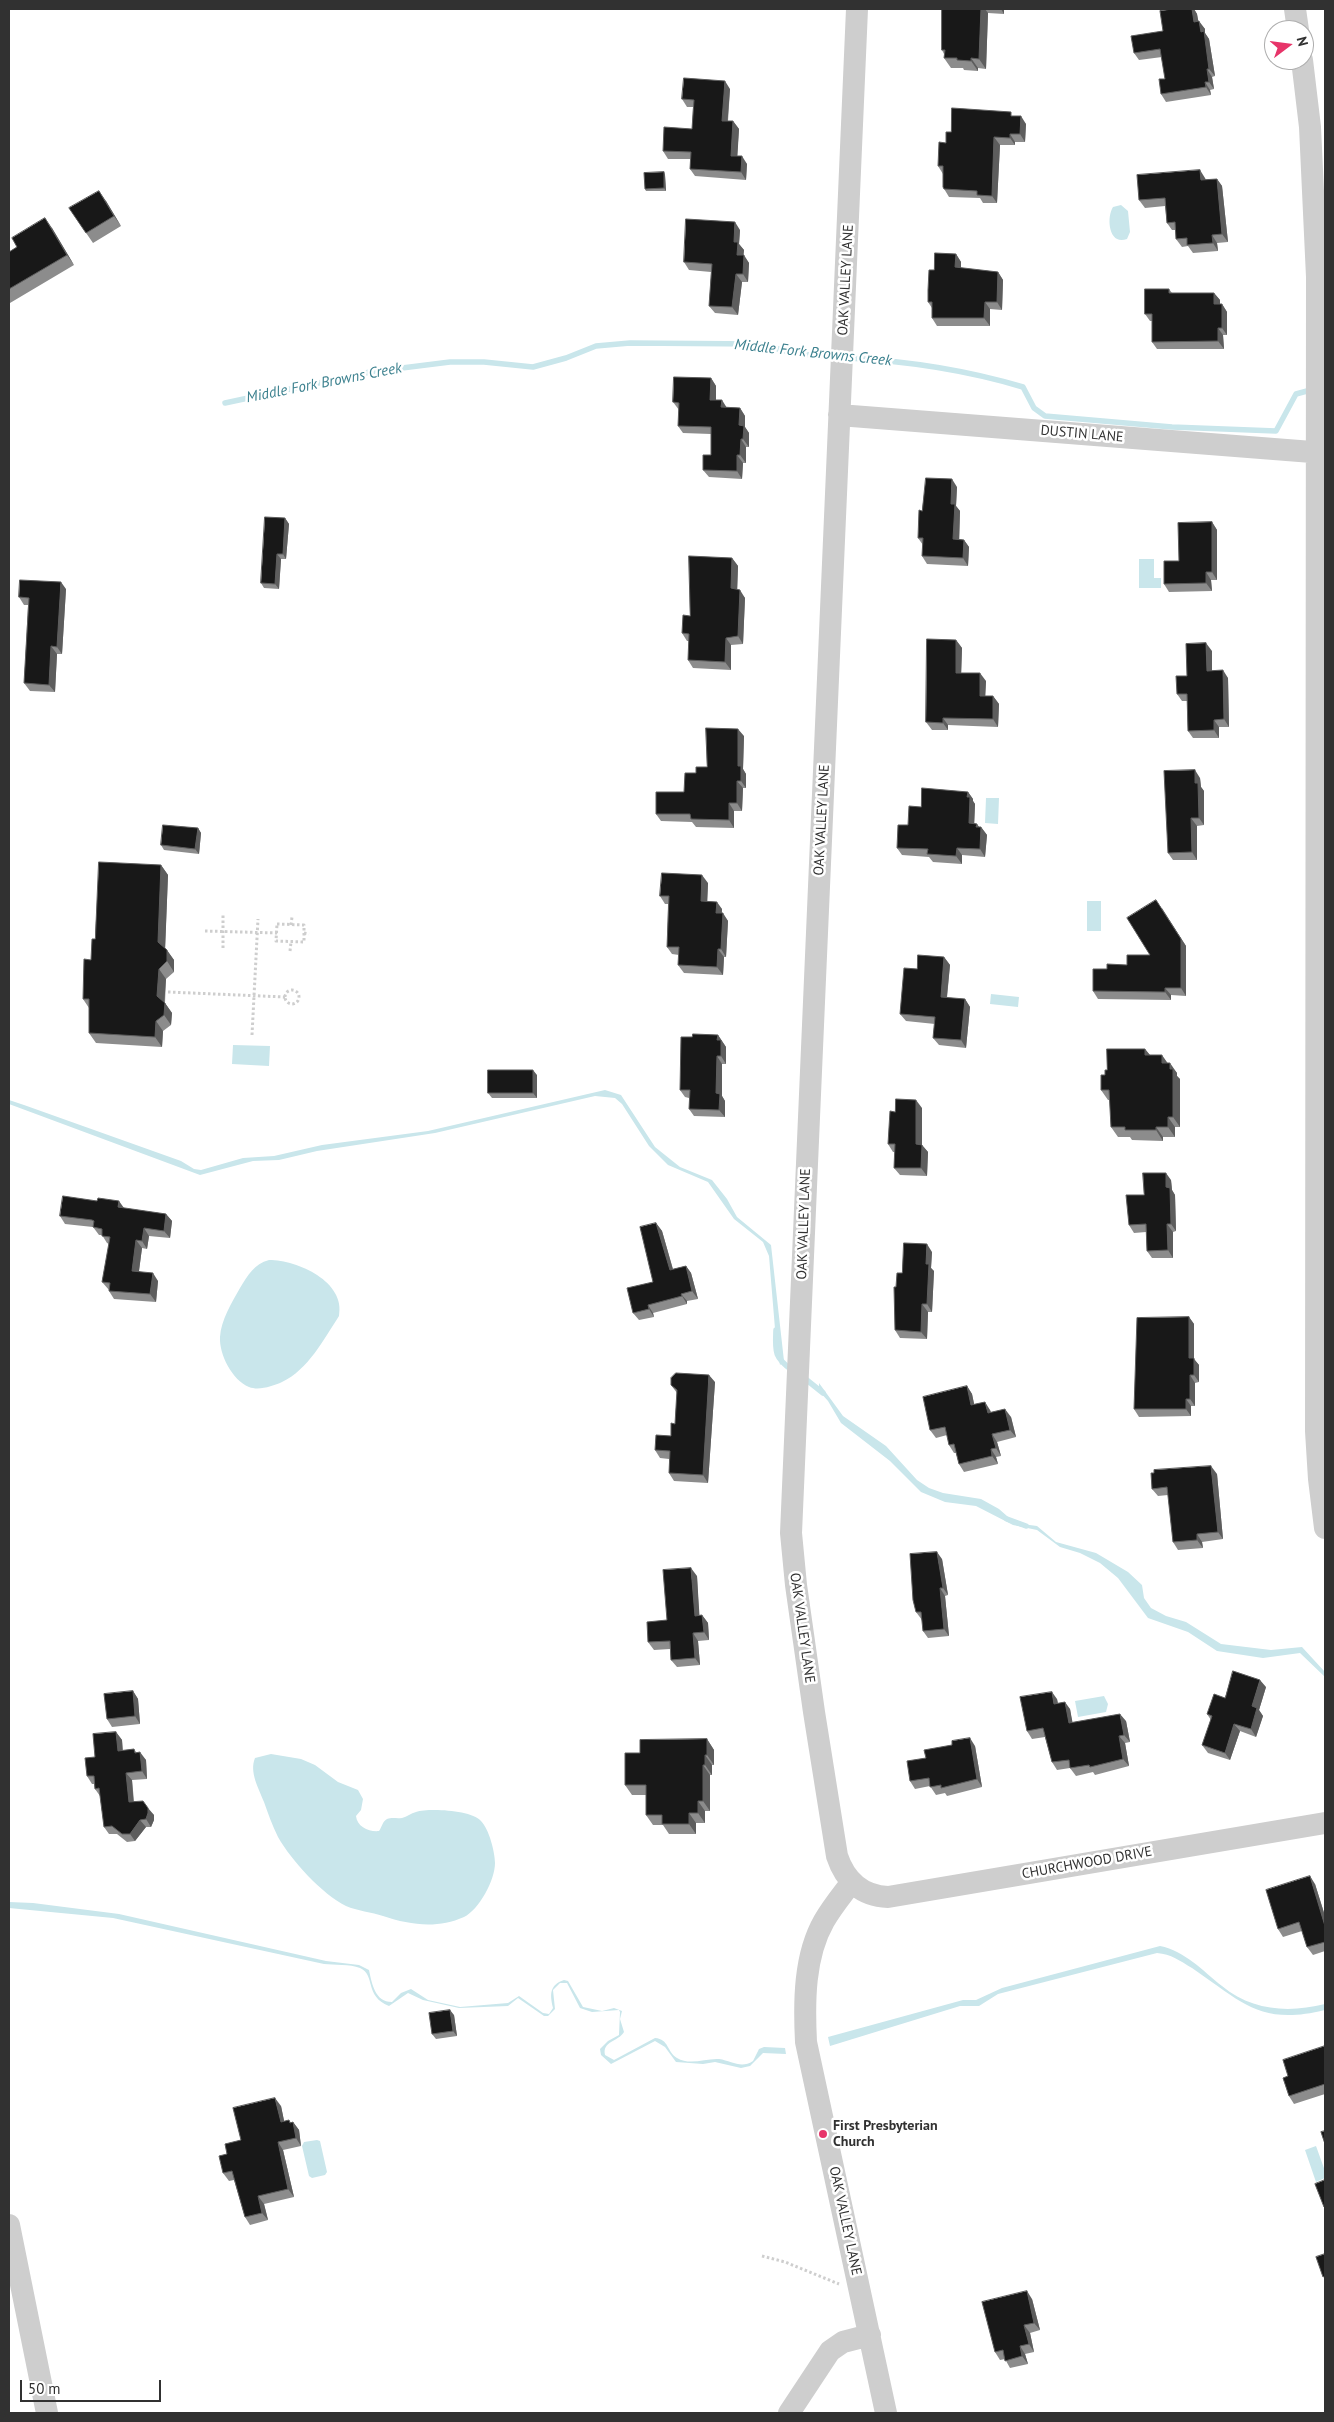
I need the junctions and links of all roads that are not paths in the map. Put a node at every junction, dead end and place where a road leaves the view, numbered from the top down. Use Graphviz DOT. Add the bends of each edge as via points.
graph roads {
  1 [pos="857,9"];
  2 [pos="1303,70"];
  3 [pos="839,415"];
  4 [pos="1321,453"];
  5 [pos="1325,1528"];
  6 [pos="1325,1823"];
  7 [pos="851,1883"];
  8 [pos="9,2225"];
  9 [pos="15,2292"];
  10 [pos="18,2324"];
  11 [pos="870,2335"];
  12 [pos="47,2413"];
  13 [pos="789,2413"];
  14 [pos="886,2413"];
  1 -- 3 [label="street, OAK VALLEY LANE"];
  2 -- 4 [label="street" via="1310,127 1315,228"];
  3 -- 4 [label="street, DUSTIN LANE"];
  3 -- 7 [label="street, OAK VALLEY LANE" via="791,1533 828,1803 842,1871"];
  4 -- 5 [label="street" via="1316,1430"];
  6 -- 7 [label="street, CHURCHWOOD DRIVE" via="888,1897 875,1896"];
  7 -- 11 [label="street, OAK VALLEY LANE" via="824,1922 815,1944 808,1971 805,2019 811,2069"];
  8 -- 9 [label="street"];
  9 -- 10 [label="street"];
  10 -- 12 [label="street"];
  11 -- 13 [label="street" via="843,2342 830,2351"];
  11 -- 14 [label="street, OAK VALLEY LANE"];
}
